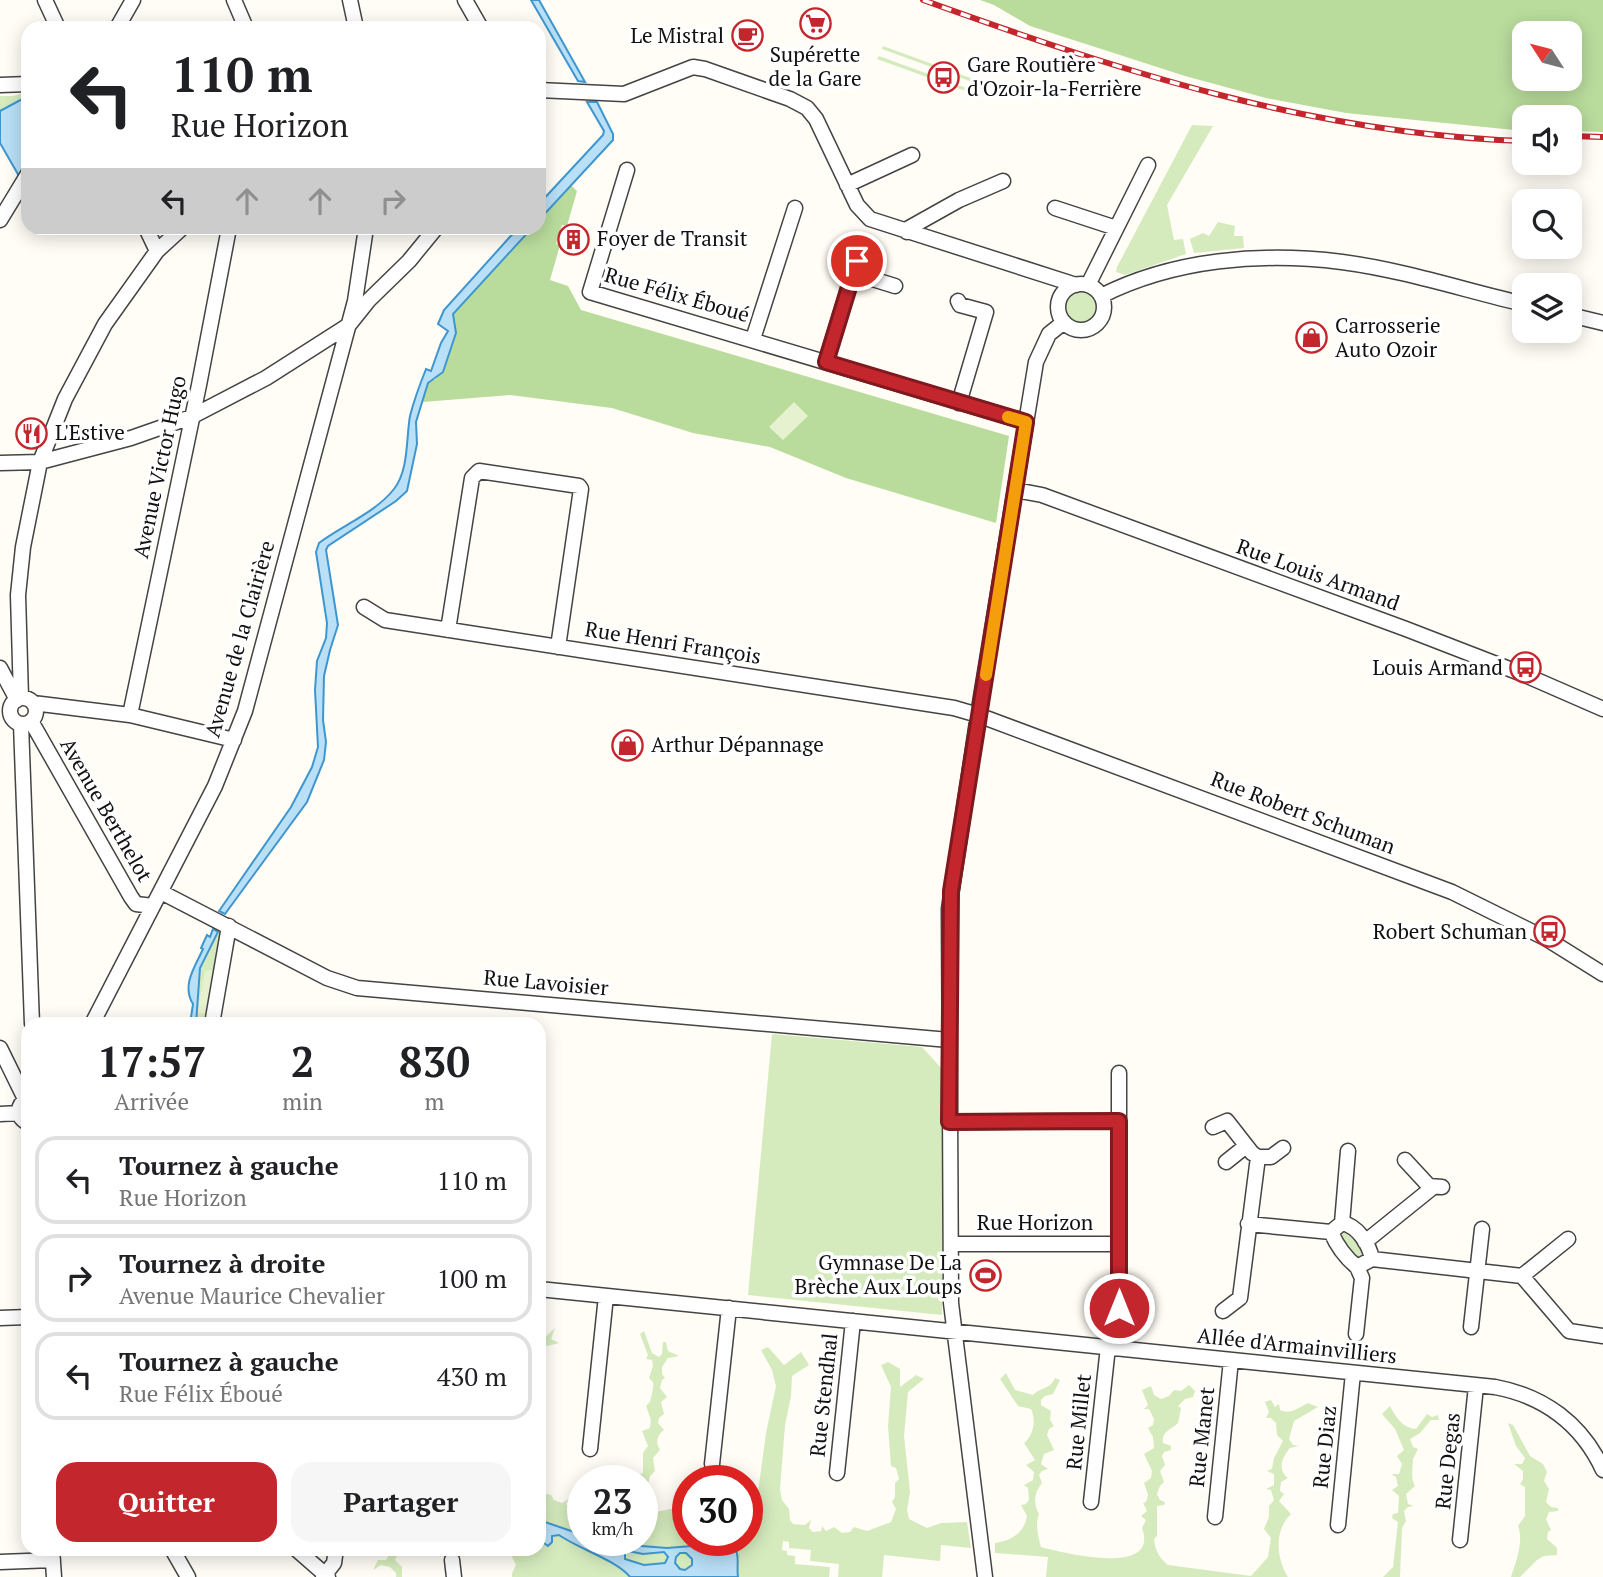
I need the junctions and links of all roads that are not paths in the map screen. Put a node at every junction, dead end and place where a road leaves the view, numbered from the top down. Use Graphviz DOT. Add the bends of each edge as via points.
graph roads {
  1 [pos="45,0"];
  2 [pos="133,0"];
  3 [pos="234,0"];
  4 [pos="350,0"];
  5 [pos="465,0"];
  6 [pos="55,21"];
  7 [pos="121,21"];
  8 [pos="243,21"];
  9 [pos="354,21"];
  10 [pos="477,21"];
  11 [pos="0,85"];
  12 [pos="21,85"];
  13 [pos="546,90"];
  14 [pos="912,155"];
  15 [pos="1148,165"];
  16 [pos="627,170"];
  17 [pos="1003,181"];
  18 [pos="847,185"];
  19 [pos="21,186"];
  20 [pos="795,208"];
  21 [pos="1055,208"];
  22 [pos="0,220"];
  23 [pos="1116,228"];
  24 [pos="907,232"];
  25 [pos="149,235"];
  26 [pos="174,235"];
  27 [pos="228,235"];
  28 [pos="365,235"];
  29 [pos="430,235"];
  30 [pos="157,251"];
  31 [pos="1037,272"];
  32 [pos="1082,285"];
  33 [pos="895,286"];
  34 [pos="1101,296"];
  35 [pos="1512,301"];
  36 [pos="958,302"];
  37 [pos="1058,306"];
  38 [pos="1582,318"];
  39 [pos="1064,322"];
  40 [pos="1603,323"];
  41 [pos="349,325"];
  42 [pos="753,339"];
  43 [pos="826,362"];
  44 [pos="959,403"];
  45 [pos="191,417"];
  46 [pos="1026,422"];
  47 [pos="40,462"];
  48 [pos="0,463"];
  49 [pos="1016,490"];
  50 [pos="364,607"];
  51 [pos="449,630"];
  52 [pos="558,646"];
  53 [pos="0,668"];
  54 [pos="23,700"];
  55 [pos="1603,709"];
  56 [pos="130,715"];
  57 [pos="978,715"];
  58 [pos="15,721"];
  59 [pos="234,740"];
  60 [pos="161,892"];
  61 [pos="153,906"];
  62 [pos="229,926"];
  63 [pos="1603,974"];
  64 [pos="32,1017"];
  65 [pos="96,1017"];
  66 [pos="213,1017"];
  67 [pos="950,1040"];
  68 [pos="0,1048"];
  69 [pos="1119,1073"];
  70 [pos="21,1098"];
  71 [pos="21,1109"];
  72 [pos="0,1114"];
  73 [pos="1119,1121"];
  74 [pos="949,1122"];
  75 [pos="1213,1127"];
  76 [pos="1246,1146"];
  77 [pos="1283,1148"];
  78 [pos="1348,1151"];
  79 [pos="1258,1157"];
  80 [pos="1405,1160"];
  81 [pos="1226,1162"];
  82 [pos="1248,1224"];
  83 [pos="1337,1227"];
  84 [pos="1482,1229"];
  85 [pos="1568,1239"];
  86 [pos="1365,1242"];
  87 [pos="951,1244"];
  88 [pos="1119,1244"];
  89 [pos="1372,1259"];
  90 [pos="1357,1266"];
  91 [pos="1477,1270"];
  92 [pos="1522,1276"];
  93 [pos="546,1290"];
  94 [pos="606,1296"];
  95 [pos="729,1308"];
  96 [pos="1119,1308"];
  97 [pos="1223,1311"];
  98 [pos="21,1317"];
  99 [pos="0,1318"];
  100 [pos="853,1321"];
  101 [pos="1471,1327"];
  102 [pos="953,1331"];
  103 [pos="1356,1334"];
  104 [pos="1603,1336"];
  105 [pos="1108,1347"];
  106 [pos="1231,1360"];
  107 [pos="1353,1373"];
  108 [pos="1476,1386"];
  109 [pos="590,1449"];
  110 [pos="712,1464"];
  111 [pos="1603,1470"];
  112 [pos="837,1473"];
  113 [pos="1091,1502"];
  114 [pos="1215,1517"];
  115 [pos="1338,1525"];
  116 [pos="1460,1540"];
  117 [pos="45,1556"];
  118 [pos="53,1556"];
  119 [pos="176,1556"];
  120 [pos="304,1556"];
  121 [pos="335,1556"];
  122 [pos="452,1560"];
  123 [pos="0,1562"];
  124 [pos="325,1576"];
  125 [pos="54,1577"];
  126 [pos="188,1577"];
  127 [pos="454,1577"];
  128 [pos="985,1577"];
  1 -- 6 [label="street"];
  2 -- 7 [label="street"];
  3 -- 8 [label="street"];
  4 -- 9 [label="street"];
  5 -- 10 [label="street"];
  11 -- 12 [label="street"];
  13 -- 18 [label="street" via="624,94 688,68 705,69 807,108"];
  14 -- 18 [label="street"];
  15 -- 23 [label="street"];
  16 -- 42 [label="street, Rue Félix Éboué" via="590,292"];
  17 -- 24 [label="street" via="942,209"];
  18 -- 24 [label="street" via="864,214"];
  19 -- 22 [label="street"];
  20 -- 42 [label="street, Rue Félix Éboué"];
  21 -- 23 [label="street"];
  23 -- 32 [label="street"];
  24 -- 31 [label="street"];
  25 -- 30 [label="street"];
  26 -- 30 [label="street"];
  27 -- 45 [label="street, Avenue Victor Hugo"];
  28 -- 41 [label="street, Avenue de la Clairière"];
  29 -- 41 [label="street"];
  30 -- 47 [label="street" via="88,352"];
  31 -- 32 [label="street"];
  31 -- 37 [label="street"];
  32 -- 34 [label="street"];
  32 -- 37 [label="street" via="1064,292"];
  33 -- 43 [label="street" via="855,267"];
  34 -- 35 [label="street" via="1146,276 1192,265 1303,259 1362,266"];
  34 -- 39 [label="street" via="1104,310 1097,324 1076,330"];
  36 -- 44 [label="street" via="986,312"];
  37 -- 39 [label="street"];
  38 -- 40 [label="street"];
  39 -- 46 [label="street" via="1049,334 1040,352"];
  41 -- 45 [label="street" via="266,378"];
  41 -- 59 [label="street, Avenue de la Clairière"];
  42 -- 43 [label="street, Rue Félix Éboué"];
  43 -- 44 [label="street, Rue Félix Éboué"];
  44 -- 46 [label="street, Rue Félix Éboué"];
  45 -- 47 [label="street" via="131,439"];
  45 -- 56 [label="street, Avenue Victor Hugo"];
  46 -- 49 [label="street"];
  47 -- 48 [label="street"];
  47 -- 54 [label="street" via="18,595"];
  49 -- 55 [label="street, Rue Louis Armand" via="1042,495 1406,629"];
  49 -- 57 [label="street"];
  50 -- 51 [label="street, Rue Henri François" via="385,620"];
  51 -- 52 [label="street, Rue Henri François"];
  51 -- 52 [label="street" via="472,478 479,471 581,489"];
  52 -- 57 [label="street, Rue Henri François"];
  53 -- 54 [label="street"];
  54 -- 56 [label="street"];
  54 -- 58 [label="street" via="11,705"];
  54 -- 58 [label="street" via="35,710"];
  56 -- 59 [label="street"];
  57 -- 63 [label="street, Rue Robert Schuman" via="1452,892 1548,939"];
  57 -- 67 [label="street" via="950,899"];
  58 -- 61 [label="street, Avenue Berthelot" via="136,904"];
  58 -- 64 [label="street"];
  59 -- 60 [label="street, Avenue de la Clairière"];
  60 -- 61 [label="street, Avenue de la Clairière"];
  60 -- 62 [label="street, Rue Lavoisier"];
  61 -- 65 [label="street, Avenue de la Clairière"];
  62 -- 66 [label="street"];
  62 -- 67 [label="street, Rue Lavoisier" via="327,978 357,988"];
  67 -- 74 [label="street"];
  68 -- 70 [label="street"];
  69 -- 73 [label="street, Rue Horizon"];
  71 -- 72 [label="street"];
  73 -- 74 [label="street"];
  73 -- 88 [label="street, Rue Horizon"];
  74 -- 87 [label="street"];
  75 -- 76 [label="street" via="1227,1121"];
  76 -- 79 [label="street"];
  76 -- 81 [label="street"];
  77 -- 79 [label="street" via="1271,1157"];
  78 -- 83 [label="street"];
  79 -- 82 [label="street"];
  80 -- 86 [label="street" via="1437,1188"];
  82 -- 83 [label="street"];
  82 -- 97 [label="street" via="1240,1298"];
  83 -- 86 [label="street" via="1349,1224"];
  83 -- 90 [label="street" via="1335,1242"];
  84 -- 91 [label="street"];
  85 -- 92 [label="street"];
  86 -- 89 [label="street"];
  87 -- 88 [label="street, Rue Horizon"];
  87 -- 102 [label="street"];
  88 -- 96 [label="street, Rue Horizon"];
  89 -- 90 [label="street"];
  89 -- 91 [label="street"];
  90 -- 103 [label="street" via="1362,1278"];
  91 -- 92 [label="street"];
  91 -- 101 [label="street"];
  92 -- 104 [label="street" via="1569,1331"];
  93 -- 94 [label="street, Allée d'Armainvilliers"];
  94 -- 95 [label="street, Allée d'Armainvilliers"];
  94 -- 109 [label="street"];
  95 -- 100 [label="street, Allée d'Armainvilliers"];
  95 -- 110 [label="street"];
  98 -- 99 [label="street"];
  100 -- 102 [label="street, Allée d'Armainvilliers"];
  100 -- 112 [label="street, Rue Stendhal"];
  102 -- 105 [label="street, Allée d'Armainvilliers"];
  102 -- 128 [label="street"];
  105 -- 106 [label="street, Allée d'Armainvilliers"];
  105 -- 113 [label="street, Rue Millet"];
  106 -- 107 [label="street, Allée d'Armainvilliers"];
  106 -- 114 [label="street, Rue Manet"];
  107 -- 108 [label="street, Allée d'Armainvilliers"];
  107 -- 115 [label="street, Rue Diaz"];
  108 -- 111 [label="street, Allée d'Armainvilliers" via="1517,1392 1554,1410 1578,1431"];
  108 -- 116 [label="street, Rue Degas"];
  117 -- 123 [label="street"];
  118 -- 125 [label="street"];
  119 -- 126 [label="street"];
  120 -- 124 [label="street"];
  121 -- 124 [label="street"];
  122 -- 127 [label="street"];
}
